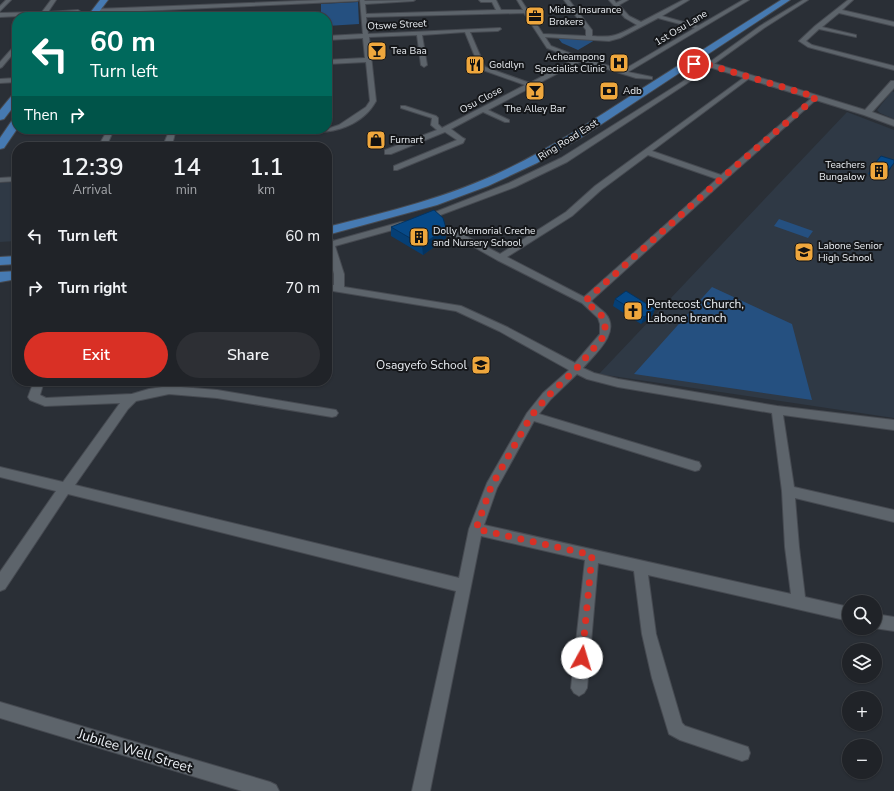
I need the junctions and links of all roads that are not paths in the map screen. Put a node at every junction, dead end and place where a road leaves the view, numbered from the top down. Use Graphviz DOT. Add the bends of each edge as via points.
graph roads {
  1 [pos="9,0"];
  2 [pos="54,0"];
  3 [pos="104,0"];
  4 [pos="172,0"];
  5 [pos="216,0"];
  6 [pos="357,0"];
  7 [pos="412,0"];
  8 [pos="519,0"];
  9 [pos="566,0"];
  10 [pos="611,0"];
  11 [pos="626,0"];
  12 [pos="687,0"];
  13 [pos="747,0"];
  14 [pos="774,0"];
  15 [pos="786,0"];
  16 [pos="806,0"];
  17 [pos="851,0"];
  18 [pos="317,1"];
  19 [pos="481,1"];
  20 [pos="362,2"];
  21 [pos="616,5"];
  22 [pos="0,9"];
  23 [pos="213,9"];
  24 [pos="167,11"];
  25 [pos="499,11"];
  26 [pos="525,11"];
  27 [pos="838,11"];
  28 [pos="44,12"];
  29 [pos="95,12"];
  30 [pos="142,12"];
  31 [pos="0,15"];
  32 [pos="12,15"];
  33 [pos="364,16"];
  34 [pos="657,16"];
  35 [pos="640,24"];
  36 [pos="894,24"];
  37 [pos="818,27"];
  38 [pos="699,28"];
  39 [pos="498,29"];
  40 [pos="468,31"];
  41 [pos="419,33"];
  42 [pos="540,35"];
  43 [pos="366,36"];
  44 [pos="854,36"];
  45 [pos="332,38"];
  46 [pos="589,39"];
  47 [pos="12,51"];
  48 [pos="697,58"];
  49 [pos="580,59"];
  50 [pos="369,60"];
  51 [pos="332,62"];
  52 [pos="424,65"];
  53 [pos="708,65"];
  54 [pos="0,66"];
  55 [pos="685,66"];
  56 [pos="894,68"];
  57 [pos="624,72"];
  58 [pos="748,77"];
  59 [pos="644,79"];
  60 [pos="12,80"];
  61 [pos="0,81"];
  62 [pos="894,83"];
  63 [pos="530,85"];
  64 [pos="816,97"];
  65 [pos="12,101"];
  66 [pos="403,106"];
  67 [pos="483,110"];
  68 [pos="867,113"];
  69 [pos="0,117"];
  70 [pos="507,121"];
  71 [pos="894,124"];
  72 [pos="12,128"];
  73 [pos="332,130"];
  74 [pos="444,130"];
  75 [pos="171,134"];
  76 [pos="169,142"];
  77 [pos="0,146"];
  78 [pos="388,152"];
  79 [pos="647,152"];
  80 [pos="397,168"];
  81 [pos="722,178"];
  82 [pos="12,179"];
  83 [pos="0,180"];
  84 [pos="434,197"];
  85 [pos="332,221"];
  86 [pos="332,230"];
  87 [pos="457,235"];
  88 [pos="332,244"];
  89 [pos="332,250"];
  90 [pos="500,258"];
  91 [pos="12,260"];
  92 [pos="0,261"];
  93 [pos="12,276"];
  94 [pos="0,277"];
  95 [pos="332,288"];
  96 [pos="338,289"];
  97 [pos="585,301"];
  98 [pos="576,369"];
  99 [pos="37,386"];
  100 [pos="132,398"];
  101 [pos="777,410"];
  102 [pos="332,413"];
  103 [pos="531,416"];
  104 [pos="894,425"];
  105 [pos="695,466"];
  106 [pos="0,472"];
  107 [pos="67,488"];
  108 [pos="788,491"];
  109 [pos="894,516"];
  110 [pos="476,529"];
  111 [pos="592,555"];
  112 [pos="640,566"];
  113 [pos="0,584"];
  114 [pos="463,586"];
  115 [pos="800,603"];
  116 [pos="842,612"];
  117 [pos="882,621"];
  118 [pos="894,624"];
  119 [pos="579,688"];
  120 [pos="0,710"];
  121 [pos="742,753"];
  122 [pos="270,791"];
  123 [pos="421,791"];
  1 -- 22 [label="street"];
  2 -- 28 [label="street"];
  3 -- 29 [label="main road"];
  4 -- 24 [label="street"];
  5 -- 23 [label="street"];
  6 -- 18 [label="street"];
  7 -- 20 [label="street"];
  8 -- 26 [label="street"];
  9 -- 46 [label="street" via="589,30"];
  10 -- 21 [label="street"];
  11 -- 21 [label="street"];
  12 -- 34 [label="street"];
  13 -- 38 [label="street, 1st Osu Lane"];
  14 -- 59 [label="main road, Ring Road East"];
  15 -- 48 [label="main road, Ring Road East"];
  16 -- 53 [label="street"];
  17 -- 27 [label="street"];
  18 -- 23 [label="street"];
  19 -- 25 [label="street" via="494,1"];
  20 -- 33 [label="street"];
  21 -- 35 [label="street" via="627,17"];
  23 -- 24 [label="street"];
  24 -- 30 [label="street"];
  25 -- 26 [label="street"];
  25 -- 33 [label="street"];
  26 -- 42 [label="street"];
  27 -- 36 [label="street"];
  27 -- 37 [label="street"];
  31 -- 32 [label="street"];
  33 -- 43 [label="street"];
  34 -- 35 [label="street"];
  34 -- 38 [label="street"];
  35 -- 46 [label="street" via="609,40"];
  37 -- 44 [label="street"];
  37 -- 56 [label="street" via="802,40 803,43"];
  38 -- 57 [label="street, 1st Osu Lane"];
  39 -- 40 [label="street, Otswe Street"];
  40 -- 41 [label="street, Otswe Street"];
  40 -- 63 [label="street" via="482,68"];
  41 -- 43 [label="street, Otswe Street"];
  41 -- 52 [label="street"];
  42 -- 46 [label="street"];
  42 -- 49 [label="street" via="549,46"];
  43 -- 45 [label="street, Otswe Street"];
  43 -- 50 [label="street"];
  47 -- 54 [label="street"];
  48 -- 53 [label="street"];
  48 -- 55 [label="main road, Ring Road East"];
  49 -- 57 [label="street"];
  49 -- 63 [label="street, Osu Close"];
  50 -- 51 [label="street"];
  50 -- 73 [label="street" via="373,101 369,108 345,125"];
  53 -- 55 [label="street"];
  53 -- 58 [label="street"];
  53 -- 88 [label="street" via="564,160 512,185 415,221"];
  55 -- 84 [label="main road, Ring Road East" via="533,161 490,181"];
  57 -- 59 [label="street"];
  58 -- 64 [label="street"];
  58 -- 79 [label="street"];
  59 -- 84 [label="main road, Ring Road East" via="530,153"];
  60 -- 61 [label="street"];
  62 -- 68 [label="street"];
  63 -- 67 [label="street, Osu Close"];
  64 -- 68 [label="street"];
  64 -- 81 [label="street"];
  65 -- 69 [label="main road"];
  66 -- 74 [label="street" via="436,118 434,125"];
  67 -- 70 [label="street"];
  67 -- 74 [label="street, Osu Close"];
  68 -- 71 [label="street"];
  72 -- 77 [label="main road"];
  74 -- 78 [label="street, Osu Close"];
  74 -- 80 [label="street" via="460,136 460,141"];
  75 -- 76 [label="street"];
  79 -- 81 [label="street"];
  79 -- 90 [label="street" via="598,188 569,214"];
  81 -- 97 [label="street"];
  82 -- 83 [label="street"];
  84 -- 85 [label="main road, Ring Road East"];
  84 -- 86 [label="main road, Ring Road East" via="377,219"];
  87 -- 90 [label="street"];
  89 -- 96 [label="street" via="339,274"];
  90 -- 97 [label="street"];
  91 -- 92 [label="main road"];
  93 -- 94 [label="main road"];
  95 -- 96 [label="street"];
  96 -- 98 [label="street" via="458,308 503,329"];
  97 -- 98 [label="street" via="602,316 605,335"];
  98 -- 101 [label="street" via="618,384"];
  98 -- 103 [label="street"];
  99 -- 100 [label="street" via="34,397 45,402"];
  100 -- 102 [label="street" via="168,390 217,394"];
  100 -- 107 [label="street" via="91,450"];
  101 -- 104 [label="street"];
  101 -- 108 [label="street"];
  103 -- 105 [label="street"];
  103 -- 110 [label="street" via="491,487"];
  106 -- 107 [label="street"];
  107 -- 113 [label="street"];
  107 -- 114 [label="street"];
  108 -- 109 [label="street"];
  108 -- 115 [label="street"];
  110 -- 111 [label="street"];
  110 -- 114 [label="street"];
  111 -- 112 [label="street"];
  111 -- 119 [label="street"];
  112 -- 115 [label="street"];
  112 -- 121 [label="street" via="649,634 675,728"];
  114 -- 123 [label="street"];
  115 -- 116 [label="street"];
  117 -- 118 [label="street"];
  120 -- 122 [label="street, Jubilee Well Street"];
}
